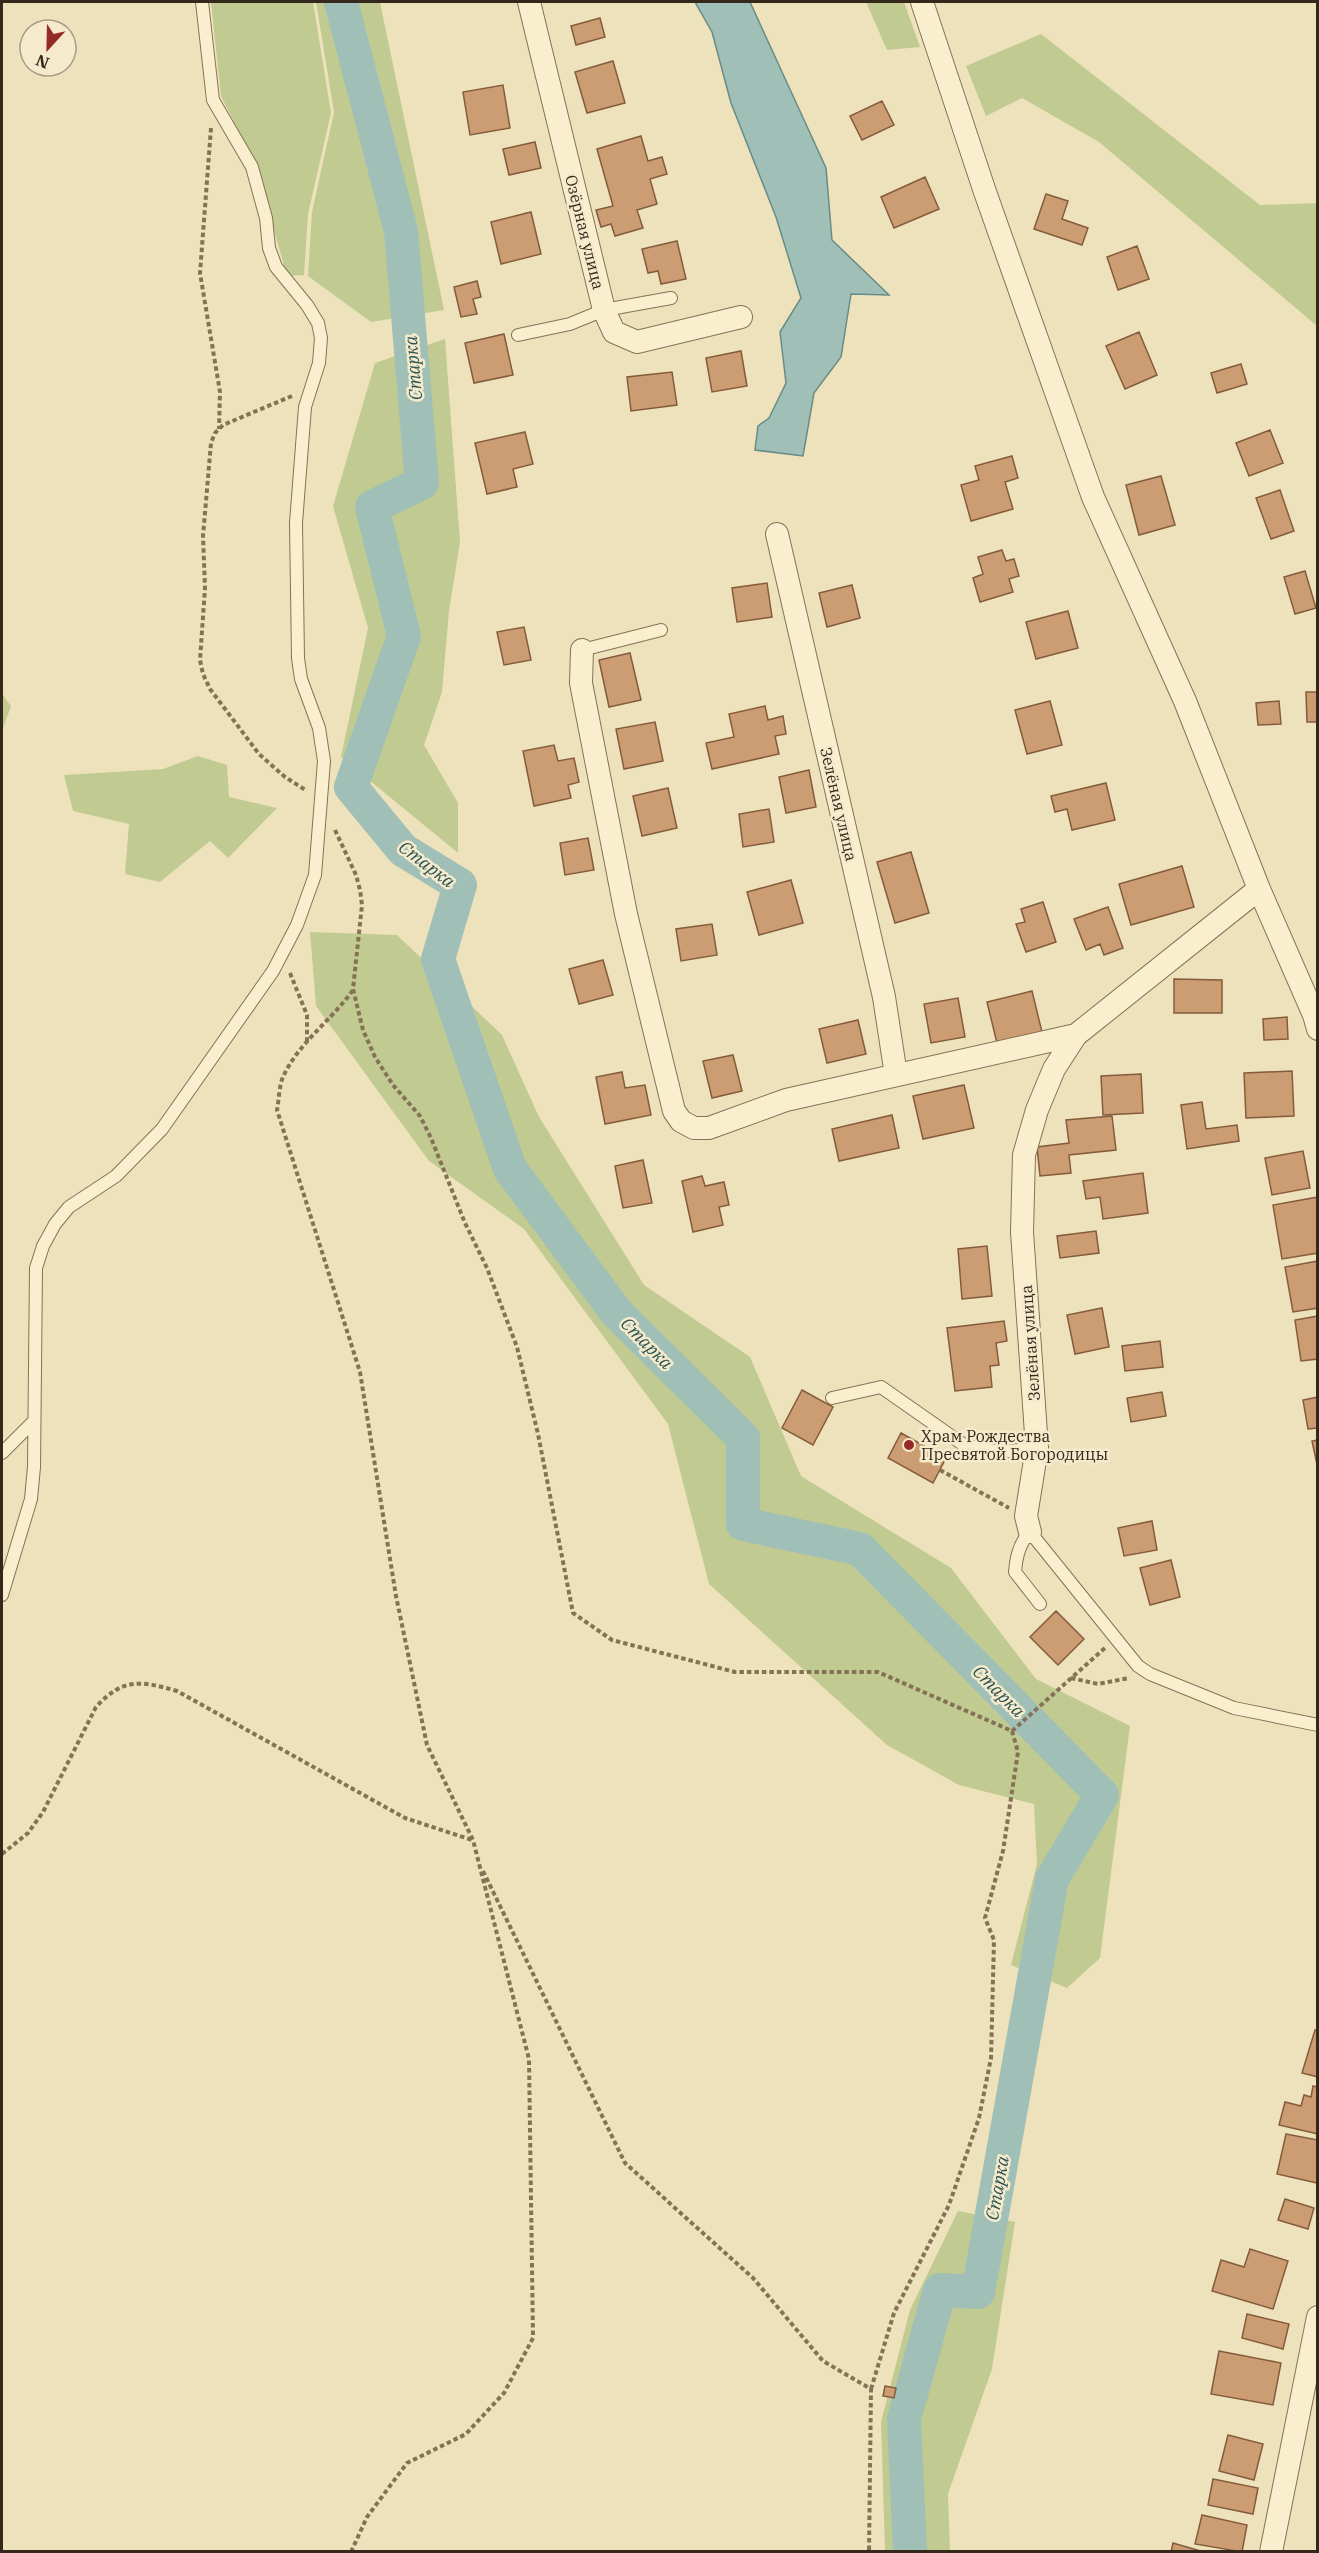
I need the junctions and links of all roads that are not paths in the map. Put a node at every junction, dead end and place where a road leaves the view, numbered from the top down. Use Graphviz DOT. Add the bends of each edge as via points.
graph roads {
  1 [pos="202,2"];
  2 [pos="529,2"];
  3 [pos="922,2"];
  4 [pos="671,298"];
  5 [pos="604,310"];
  6 [pos="741,316"];
  7 [pos="518,335"];
  8 [pos="777,534"];
  9 [pos="661,630"];
  10 [pos="582,650"];
  11 [pos="1259,889"];
  12 [pos="1317,1029"];
  13 [pos="1076,1035"];
  14 [pos="896,1075"];
  15 [pos="832,1398"];
  16 [pos="34,1421"];
  17 [pos="1037,1448"];
  18 [pos="2,1453"];
  19 [pos="1028,1524"];
  20 [pos="2,1594"];
  21 [pos="1040,1604"];
  22 [pos="1317,1725"];
  23 [pos="1317,2317"];
  24 [pos="1271,2552"];
  1 -- 16 [label="lane" via="213,100 252,167 276,267 318,323 321,338 305,407 296,523 298,658 301,679 319,728 324,761 315,875 297,925 273,971 162,1130 116,1176 69,1207 54,1224 36,1268"];
  2 -- 5 [label="street, Озёрная улица"];
  3 -- 11 [label="street" via="1093,497 1185,701"];
  4 -- 5 [label="lane"];
  5 -- 6 [label="street, Озёрная улица" via="614,332 637,342"];
  5 -- 7 [label="lane" via="570,324"];
  8 -- 14 [label="street, Зелёная улица" via="884,997"];
  9 -- 10 [label="lane"];
  10 -- 14 [label="street" via="581,683 626,914 674,1111 681,1121 694,1128 709,1128 786,1100"];
  11 -- 12 [label="street"];
  11 -- 13 [label="street, Зелёная улица"];
  13 -- 14 [label="street"];
  13 -- 17 [label="street, Зелёная улица" via="1054,1069 1024,1155 1022,1232"];
  15 -- 17 [label="lane" via="880,1387 964,1445 1000,1452"];
  16 -- 18 [label="lane"];
  16 -- 20 [label="lane" via="30,1499"];
  17 -- 19 [label="street, Зелёная улица"];
  19 -- 21 [label="lane" via="1015,1572"];
  19 -- 22 [label="lane" via="1138,1666 1233,1708"];
  23 -- 24 [label="street"];
}
